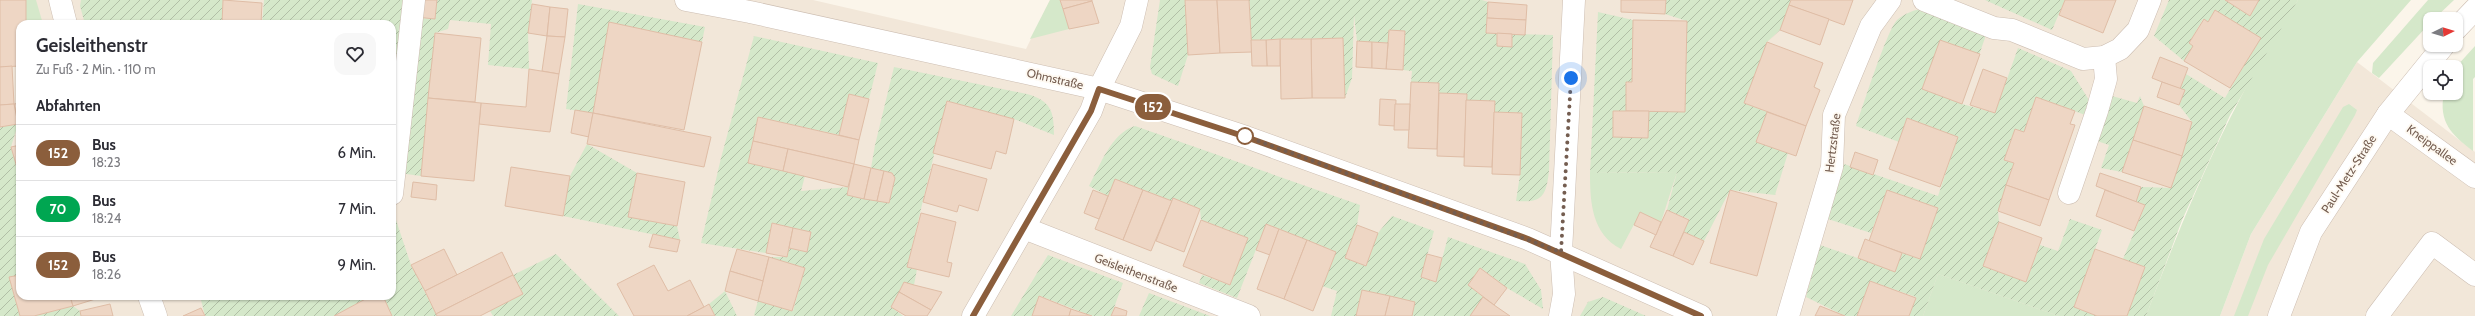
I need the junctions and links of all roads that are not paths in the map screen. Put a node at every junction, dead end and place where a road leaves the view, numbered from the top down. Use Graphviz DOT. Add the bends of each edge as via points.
graph roads {
  1 [pos="60,0"];
  2 [pos="414,0"];
  3 [pos="690,0"];
  4 [pos="1137,0"];
  5 [pos="1574,0"];
  6 [pos="1890,0"];
  7 [pos="1924,0"];
  8 [pos="2150,0"];
  9 [pos="2475,9"];
  10 [pos="65,20"];
  11 [pos="2463,22"];
  12 [pos="2438,52"];
  13 [pos="2104,57"];
  14 [pos="1099,89"];
  15 [pos="2388,114"];
  16 [pos="396,159"];
  17 [pos="2475,177"];
  18 [pos="2069,193"];
  19 [pos="1024,228"];
  20 [pos="1561,252"];
  21 [pos="2475,275"];
  22 [pos="150,300"];
  23 [pos="156,316"];
  24 [pos="973,316"];
  25 [pos="1249,316"];
  26 [pos="1560,316"];
  27 [pos="1701,316"];
  28 [pos="1788,316"];
  29 [pos="2279,316"];
  30 [pos="2377,316"];
  1 -- 10 [label="street"];
  2 -- 16 [label="street"];
  3 -- 14 [label="street, Ohmstraße"];
  4 -- 14 [label="street" via="1131,26"];
  5 -- 20 [label="street"];
  6 -- 28 [label="street, Hertzstraße" via="1871,26 1834,115 1832,167"];
  7 -- 13 [label="street" via="1994,28 2012,30 2067,54 2083,59"];
  8 -- 13 [label="street" via="2138,30 2120,49"];
  9 -- 11 [label="street"];
  12 -- 15 [label="street, Paul-Metz-Straße"];
  13 -- 18 [label="street" via="2106,79"];
  14 -- 19 [label="street" via="1091,111"];
  14 -- 20 [label="street, Ohmstraße" via="1246,137"];
  15 -- 17 [label="street, Kneippallee"];
  15 -- 29 [label="street, Paul-Metz-Straße" via="2311,232"];
  19 -- 24 [label="street"];
  19 -- 25 [label="street, Geisleithenstraße"];
  20 -- 26 [label="street" via="1564,294"];
  20 -- 27 [label="street, Ohmstraße"];
  21 -- 30 [label="street" via="2432,243"];
  22 -- 23 [label="street"];
}
